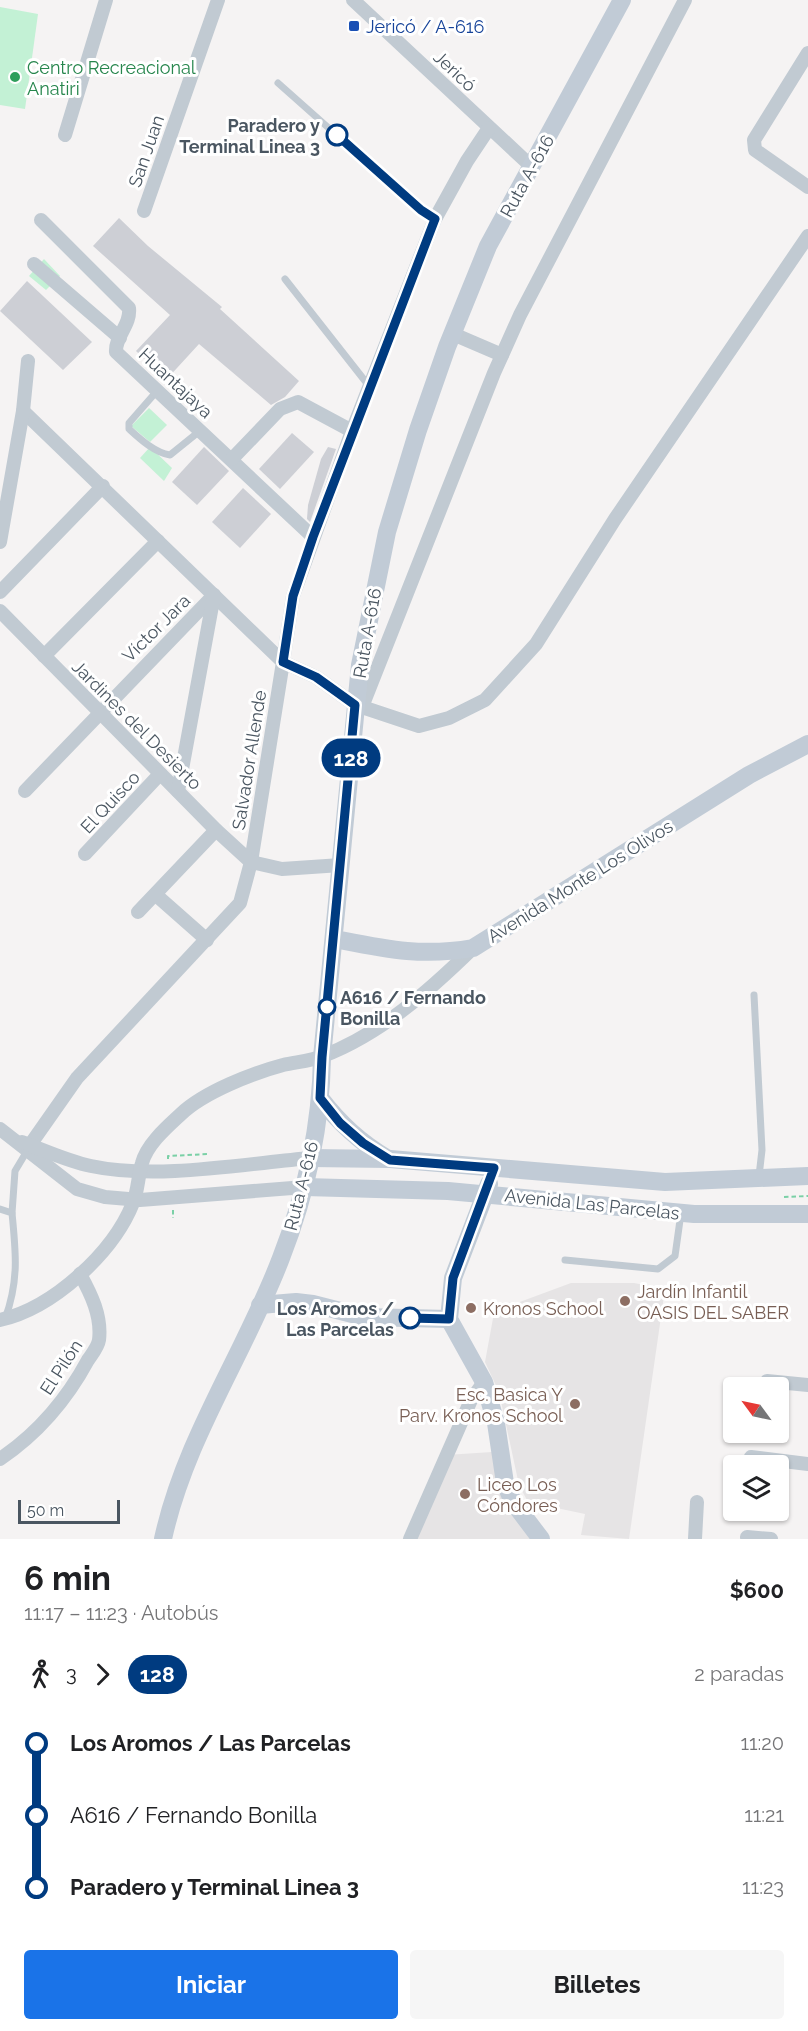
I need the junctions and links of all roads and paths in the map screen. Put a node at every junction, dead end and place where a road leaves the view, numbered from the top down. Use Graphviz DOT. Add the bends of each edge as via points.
graph roads {
  1 [pos="106,0"];
  2 [pos="218,0"];
  3 [pos="353,0"];
  4 [pos="622,0"];
  5 [pos="685,0"];
  6 [pos="808,53"];
  7 [pos="804,68"];
  8 [pos="278,83"];
  9 [pos="489,128"];
  10 [pos="65,135"];
  11 [pos="532,167"];
  12 [pos="808,187"];
  13 [pos="144,211"];
  14 [pos="435,219"];
  15 [pos="41,220"];
  16 [pos="808,236"];
  17 [pos="34,264"];
  18 [pos="285,279"];
  19 [pos="453,334"];
  20 [pos="120,338"];
  21 [pos="502,355"];
  22 [pos="28,361"];
  23 [pos="369,387"];
  24 [pos="158,390"];
  25 [pos="23,411"];
  26 [pos="201,430"];
  27 [pos="351,431"];
  28 [pos="232,459"];
  29 [pos="103,486"];
  30 [pos="313,537"];
  31 [pos="158,541"];
  32 [pos="0,542"];
  33 [pos="0,592"];
  34 [pos="214,595"];
  35 [pos="0,611"];
  36 [pos="44,656"];
  37 [pos="283,662"];
  38 [pos="359,706"];
  39 [pos="98,712"];
  40 [pos="808,744"];
  41 [pos="160,774"];
  42 [pos="25,791"];
  43 [pos="178,791"];
  44 [pos="216,830"];
  45 [pos="85,854"];
  46 [pos="251,862"];
  47 [pos="341,865"];
  48 [pos="156,895"];
  49 [pos="138,912"];
  50 [pos="335,939"];
  51 [pos="207,940"];
  52 [pos="473,948"];
  53 [pos="754,995"];
  54 [pos="322,1057"];
  55 [pos="320,1098"];
  56 [pos="4,1133"];
  57 [pos="28,1148"];
  58 [pos="310,1158"];
  59 [pos="390,1160"];
  60 [pos="494,1168"];
  61 [pos="140,1171"];
  62 [pos="808,1176"];
  63 [pos="758,1179"];
  64 [pos="304,1187"];
  65 [pos="486,1194"];
  66 [pos="134,1200"];
  67 [pos="0,1209"];
  68 [pos="12,1213"];
  69 [pos="681,1213"];
  70 [pos="808,1214"];
  71 [pos="565,1260"];
  72 [pos="80,1274"];
  73 [pos="260,1305"];
  74 [pos="2,1319"];
  75 [pos="449,1319"];
  76 [pos="484,1382"];
  77 [pos="789,1383"];
  78 [pos="808,1385"];
  79 [pos="0,1459"];
  80 [pos="789,1462"];
  81 [pos="808,1464"];
  82 [pos="697,1502"];
  83 [pos="747,1537"];
  84 [pos="163,1539"];
  85 [pos="410,1539"];
  86 [pos="541,1539"];
  87 [pos="695,1539"];
  88 [pos="771,1539"];
  1 -- 10 [label="street"];
  2 -- 13 [label="street, San Juan"];
  3 -- 9 [label="street, Jericó"];
  4 -- 11 [label="main road, Ruta A-616"];
  5 -- 21 [label="street"];
  6 -- 7 [label="street"];
  7 -- 12 [label="street" via="754,140 755,150"];
  8 -- 14 [label="lane"];
  9 -- 11 [label="street, Jericó"];
  9 -- 14 [label="street"];
  11 -- 19 [label="main road, Ruta A-616" via="488,246"];
  14 -- 23 [label="street"];
  15 -- 20 [label="street, Huantajaya" via="129,308 129,320"];
  16 -- 38 [label="street" via="615,519 536,644 485,700 449,718 419,726"];
  17 -- 20 [label="street"];
  18 -- 23 [label="lane"];
  19 -- 21 [label="street"];
  19 -- 38 [label="main road, Ruta A-616" via="387,532 373,594"];
  20 -- 24 [label="street, Huantajaya" via="116,352"];
  21 -- 38 [label="street"];
  22 -- 25 [label="street"];
  23 -- 27 [label="street"];
  24 -- 26 [label="street, Huantajaya"];
  24 -- 26 [label="lane" via="129,423 136,436 170,455"];
  25 -- 29 [label="street"];
  25 -- 32 [label="street"];
  26 -- 28 [label="street, Huantajaya"];
  27 -- 28 [label="street" via="298,402 280,409"];
  27 -- 30 [label="street"];
  28 -- 30 [label="street, Huantajaya"];
  29 -- 31 [label="street"];
  29 -- 33 [label="street"];
  30 -- 37 [label="street" via="293,596"];
  31 -- 34 [label="street"];
  31 -- 36 [label="street"];
  34 -- 37 [label="street"];
  34 -- 39 [label="street, Víctor Jara"];
  34 -- 43 [label="street"];
  35 -- 36 [label="street, Jardines del Desierto"];
  36 -- 39 [label="street, Jardines del Desierto"];
  37 -- 38 [label="street" via="316,677"];
  37 -- 46 [label="street, Salvador Allende"];
  38 -- 47 [label="main road, Ruta A-616"];
  39 -- 41 [label="street, Jardines del Desierto"];
  39 -- 42 [label="street, Víctor Jara"];
  40 -- 52 [label="main road, Avenida Monte Los Olivos" via="748,775"];
  41 -- 43 [label="street, Jardines del Desierto"];
  41 -- 45 [label="street, El Quisco"];
  43 -- 44 [label="street, Jardines del Desierto"];
  44 -- 46 [label="street, Jardines del Desierto"];
  44 -- 48 [label="street"];
  46 -- 47 [label="street" via="282,869"];
  46 -- 51 [label="street, Salvador Allende" via="240,903"];
  47 -- 50 [label="main road, Ruta A-616"];
  48 -- 49 [label="street"];
  48 -- 51 [label="street"];
  50 -- 52 [label="main road, Avenida Monte Los Olivos" via="407,952 439,954"];
  50 -- 54 [label="main road, Ruta A-616"];
  51 -- 57 [label="street, Salvador Allende" via="77,1078"];
  52 -- 54 [label="street" via="415,1000 361,1039"];
  53 -- 63 [label="lane" via="762,1150"];
  54 -- 55 [label="main road, Ruta A-616"];
  54 -- 61 [label="street" via="281,1066 202,1099 183,1112 148,1149"];
  55 -- 58 [label="main road, Ruta A-616"];
  55 -- 59 [label="main road" via="340,1123"];
  56 -- 57 [label="street"];
  57 -- 61 [label="street" via="89,1166"];
  57 -- 66 [label="street" via="77,1188 105,1197"];
  57 -- 68 [label="lane" via="15,1171"];
  58 -- 59 [label="main road, Avenida Las Parcelas"];
  58 -- 61 [label="street"];
  58 -- 64 [label="main road, Ruta A-616"];
  59 -- 60 [label="main road, Avenida Las Parcelas"];
  60 -- 63 [label="main road, Avenida Las Parcelas" via="645,1182"];
  60 -- 65 [label="main road"];
  61 -- 66 [label="street"];
  62 -- 63 [label="main road, Avenida Las Parcelas"];
  64 -- 65 [label="main road, Avenida Las Parcelas"];
  64 -- 66 [label="street"];
  64 -- 73 [label="main road, Ruta A-616" via="281,1258"];
  65 -- 69 [label="main road, Avenida Las Parcelas"];
  65 -- 75 [label="main road" via="453,1278"];
  66 -- 72 [label="street" via="114,1237"];
  67 -- 68 [label="lane"];
  68 -- 74 [label="lane" via="17,1259 14,1293"];
  69 -- 70 [label="main road, Avenida Las Parcelas"];
  69 -- 71 [label="lane" via="675,1256 658,1269"];
  72 -- 74 [label="street" via="46,1299"];
  72 -- 79 [label="street, El Pilón" via="94,1302 99,1342 80,1377 52,1413"];
  73 -- 75 [label="main road" via="296,1302 364,1317"];
  73 -- 84 [label="main road, Ruta A-616" via="187,1458"];
  75 -- 76 [label="main road"];
  76 -- 85 [label="street" via="471,1400"];
  76 -- 86 [label="main road" via="496,1424 505,1483 524,1520"];
  77 -- 78 [label="street"];
  80 -- 81 [label="street"];
  82 -- 87 [label="street"];
  83 -- 88 [label="street"];
}
